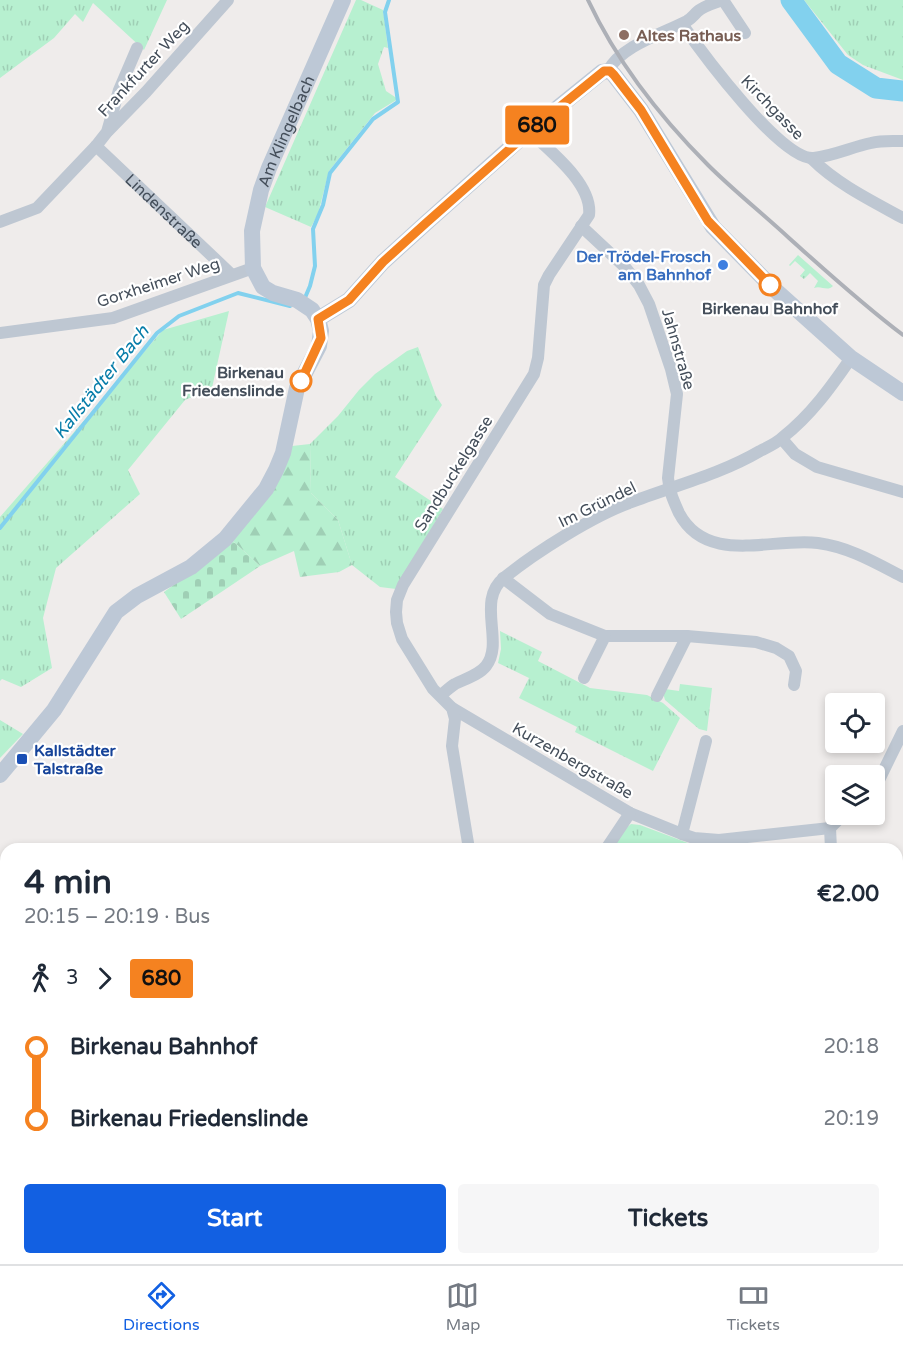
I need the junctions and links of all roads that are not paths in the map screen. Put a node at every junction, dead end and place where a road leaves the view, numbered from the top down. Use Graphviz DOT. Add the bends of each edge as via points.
graph roads {
  1 [pos="228,0"];
  2 [pos="343,0"];
  3 [pos="723,0"];
  4 [pos="697,6"];
  5 [pos="682,24"];
  6 [pos="745,33"];
  7 [pos="137,48"];
  8 [pos="608,71"];
  9 [pos="530,131"];
  10 [pos="107,132"];
  11 [pos="903,141"];
  12 [pos="96,146"];
  13 [pos="812,159"];
  14 [pos="902,217"];
  15 [pos="0,222"];
  16 [pos="581,226"];
  17 [pos="253,268"];
  18 [pos="232,275"];
  19 [pos="318,319"];
  20 [pos="0,333"];
  21 [pos="851,358"];
  22 [pos="903,393"];
  23 [pos="782,439"];
  24 [pos="669,490"];
  25 [pos="903,492"];
  26 [pos="903,577"];
  27 [pos="503,578"];
  28 [pos="605,636"];
  29 [pos="687,636"];
  30 [pos="584,678"];
  31 [pos="794,685"];
  32 [pos="441,695"];
  33 [pos="657,696"];
  34 [pos="452,708"];
  35 [pos="903,730"];
  36 [pos="706,741"];
  37 [pos="7,759"];
  38 [pos="885,768"];
  39 [pos="0,775"];
  40 [pos="630,813"];
  41 [pos="833,825"];
  42 [pos="830,828"];
  43 [pos="682,834"];
  44 [pos="468,843"];
  45 [pos="610,843"];
  46 [pos="692,843"];
  47 [pos="700,843"];
  48 [pos="831,843"];
  1 -- 10 [label="street, Frankfurter Weg"];
  2 -- 17 [label="main road, Am Klingelbach" via="261,190 252,231"];
  3 -- 4 [label="street"];
  3 -- 6 [label="street"];
  4 -- 5 [label="street" via="694,18"];
  5 -- 8 [label="street" via="628,51"];
  5 -- 13 [label="street, Kirchgasse" via="711,65 781,142"];
  7 -- 10 [label="street"];
  8 -- 9 [label="main road"];
  8 -- 21 [label="main road" via="641,110 708,221 774,289"];
  9 -- 16 [label="street, Sandbuckelgasse" via="581,184 589,211"];
  9 -- 19 [label="main road" via="383,262 349,300"];
  10 -- 12 [label="street, Frankfurter Weg"];
  11 -- 13 [label="street, Kirchgasse" via="872,142"];
  12 -- 15 [label="street, Frankfurter Weg" via="37,208"];
  12 -- 18 [label="street, Lindenstraße"];
  13 -- 14 [label="street" via="861,195"];
  16 -- 24 [label="street, Jahnstraße" via="639,285 672,369 677,402 668,467"];
  16 -- 32 [label="street, Sandbuckelgasse" via="544,285 534,374 397,600 402,639 433,689"];
  17 -- 18 [label="street, Gorxheimer Weg"];
  17 -- 19 [label="main road" via="263,287 302,302"];
  18 -- 20 [label="street, Gorxheimer Weg" via="113,318"];
  19 -- 37 [label="main road" via="321,338 297,388 283,453 266,489 225,539 191,567 136,596 116,612 54,710"];
  21 -- 22 [label="main road"];
  21 -- 23 [label="street, Im Gründel" via="819,404"];
  23 -- 24 [label="street, Im Gründel" via="739,464"];
  23 -- 25 [label="street" via="795,454 817,467"];
  24 -- 26 [label="street, Jahnstraße" via="687,525 714,542 740,546 822,544 859,554"];
  24 -- 27 [label="street, Im Gründel" via="627,503"];
  27 -- 28 [label="street" via="550,614"];
  27 -- 32 [label="street" via="492,595 493,651 486,666"];
  28 -- 29 [label="street"];
  28 -- 30 [label="street"];
  29 -- 31 [label="street" via="756,642 776,648 789,656 796,671"];
  29 -- 33 [label="street"];
  32 -- 34 [label="street, Sandbuckelgasse"];
  34 -- 40 [label="street, Kurzenbergstraße"];
  34 -- 44 [label="street" via="452,746"];
  35 -- 38 [label="street"];
  36 -- 43 [label="street"];
  37 -- 39 [label="main road"];
  40 -- 43 [label="street, Kurzenbergstraße"];
  40 -- 45 [label="street"];
  41 -- 42 [label="street"];
  42 -- 47 [label="street, Kurzenbergstraße"];
  42 -- 48 [label="street"];
  43 -- 46 [label="street, Kurzenbergstraße"];
}
